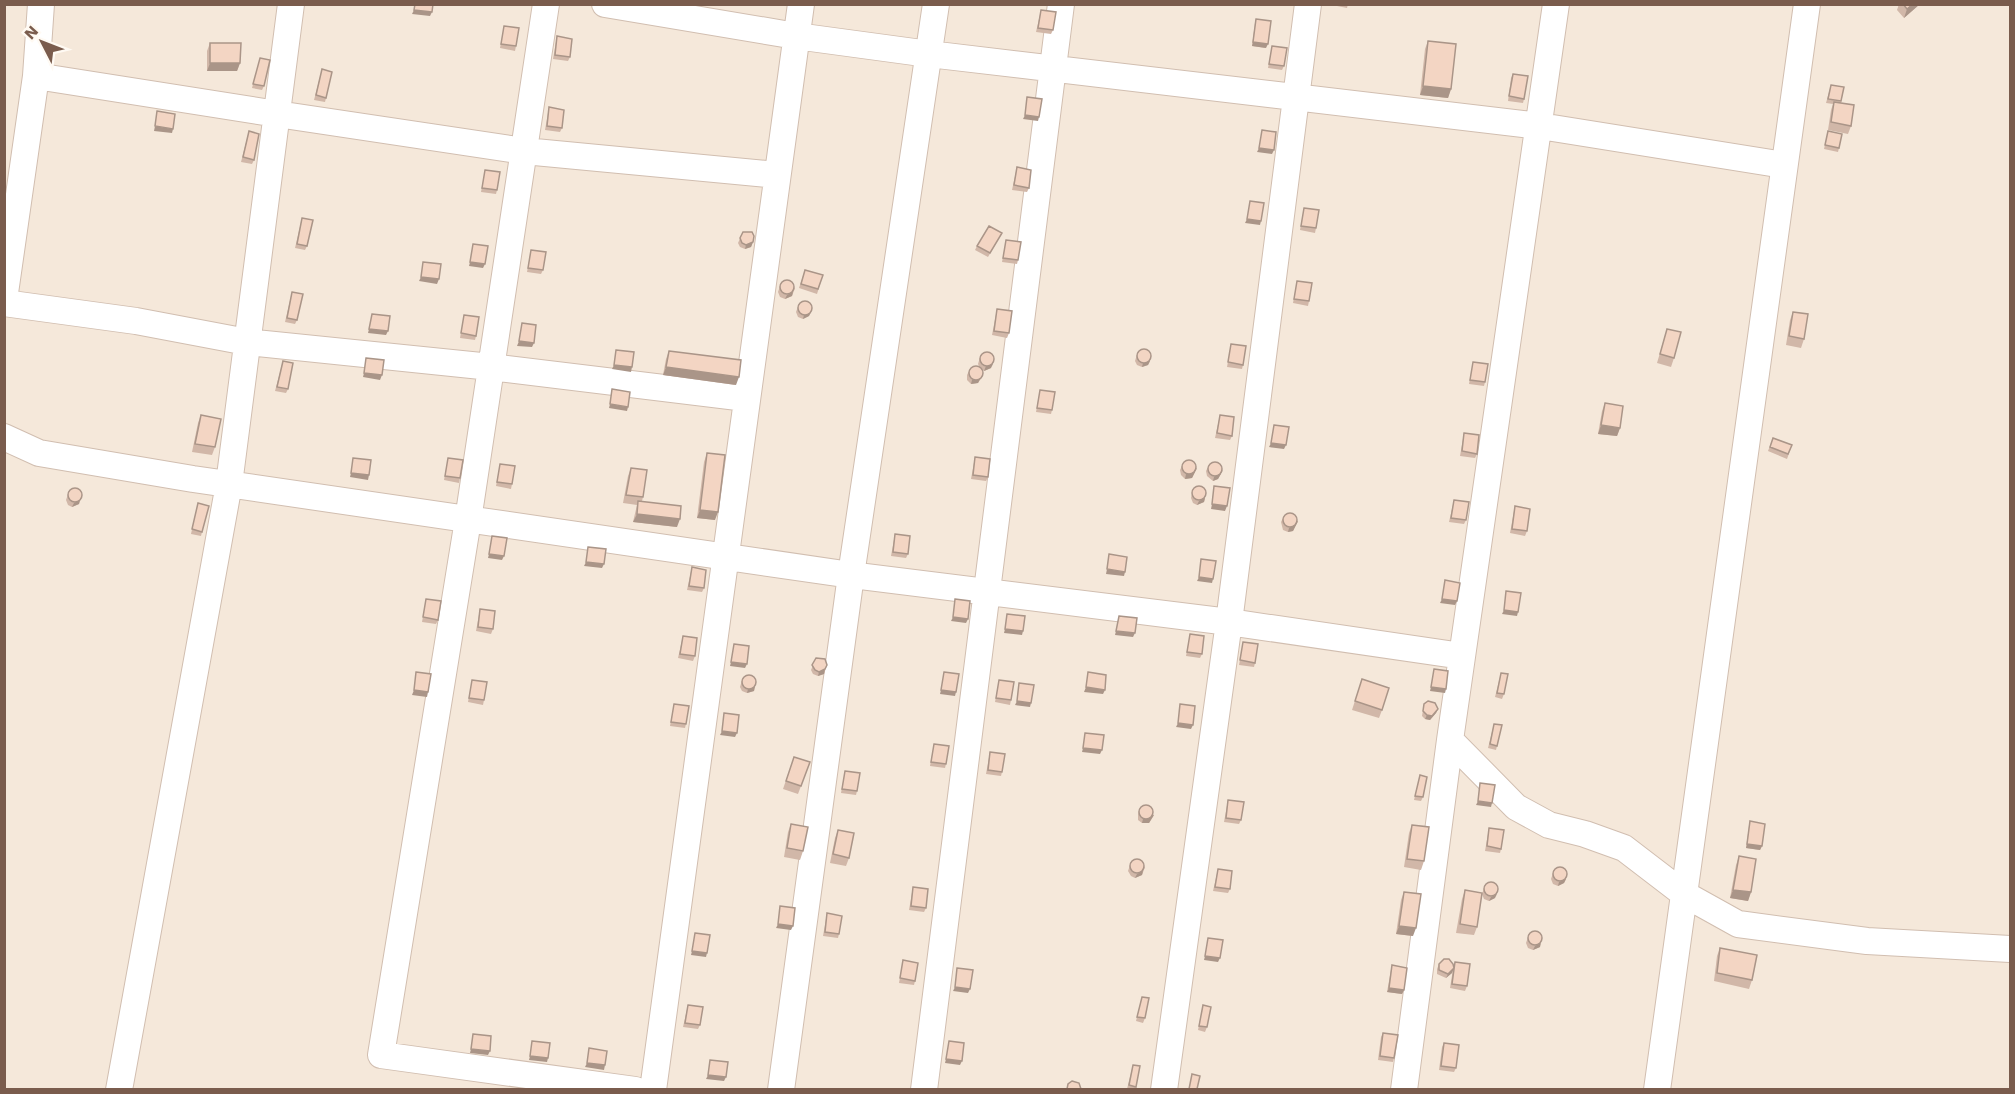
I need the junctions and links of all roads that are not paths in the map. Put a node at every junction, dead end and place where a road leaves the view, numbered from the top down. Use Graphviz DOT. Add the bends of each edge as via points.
graph roads {
  1 [pos="41,4"];
  2 [pos="291,4"];
  3 [pos="546,4"];
  4 [pos="604,4"];
  5 [pos="801,4"];
  6 [pos="936,4"];
  7 [pos="1061,4"];
  8 [pos="1308,4"];
  9 [pos="1556,4"];
  10 [pos="1807,4"];
  11 [pos="796,36"];
  12 [pos="929,54"];
  13 [pos="1053,70"];
  14 [pos="36,76"];
  15 [pos="1296,98"];
  16 [pos="277,114"];
  17 [pos="1540,126"];
  18 [pos="524,151"];
  19 [pos="1784,165"];
  20 [pos="777,175"];
  21 [pos="4,302"];
  22 [pos="247,342"];
  23 [pos="491,367"];
  24 [pos="746,398"];
  25 [pos="4,437"];
  26 [pos="229,484"];
  27 [pos="468,520"];
  28 [pos="725,555"];
  29 [pos="851,575"];
  30 [pos="987,591"];
  31 [pos="1229,622"];
  32 [pos="1462,656"];
  33 [pos="1450,740"];
  34 [pos="1684,894"];
  35 [pos="2010,949"];
  36 [pos="120,1089"];
  37 [pos="635,1089"];
  38 [pos="653,1089"];
  39 [pos="781,1089"];
  40 [pos="924,1089"];
  41 [pos="1164,1089"];
  42 [pos="1404,1089"];
  43 [pos="1657,1089"];
  1 -- 14 [label="street"];
  2 -- 16 [label="street"];
  3 -- 18 [label="street"];
  4 -- 11 [label="street"];
  5 -- 11 [label="street"];
  6 -- 12 [label="street"];
  7 -- 13 [label="street"];
  8 -- 15 [label="street"];
  9 -- 17 [label="street"];
  10 -- 19 [label="street"];
  11 -- 12 [label="street"];
  11 -- 20 [label="street"];
  12 -- 13 [label="street"];
  12 -- 29 [label="street"];
  13 -- 15 [label="street"];
  13 -- 30 [label="street"];
  14 -- 16 [label="street"];
  14 -- 21 [label="street"];
  15 -- 17 [label="street"];
  15 -- 31 [label="street"];
  16 -- 18 [label="street"];
  16 -- 22 [label="street"];
  17 -- 19 [label="street"];
  17 -- 32 [label="street"];
  18 -- 20 [label="street"];
  18 -- 23 [label="street"];
  19 -- 34 [label="street"];
  20 -- 24 [label="street"];
  21 -- 22 [label="street"];
  22 -- 23 [label="street"];
  22 -- 26 [label="street"];
  23 -- 24 [label="street"];
  23 -- 27 [label="street"];
  24 -- 28 [label="street"];
  25 -- 26 [label="street" via="39,453"];
  26 -- 27 [label="street"];
  26 -- 36 [label="street"];
  27 -- 28 [label="street"];
  27 -- 37 [label="street" via="381,1055"];
  28 -- 29 [label="street"];
  28 -- 38 [label="street"];
  29 -- 30 [label="street"];
  29 -- 39 [label="street"];
  30 -- 31 [label="street"];
  30 -- 40 [label="street"];
  31 -- 32 [label="street"];
  31 -- 41 [label="street"];
  32 -- 33 [label="street"];
  33 -- 34 [label="street" via="1516,807 1549,825 1624,848"];
  33 -- 42 [label="street"];
  34 -- 35 [label="street" via="1738,924 1867,941"];
  34 -- 43 [label="street"];
}
